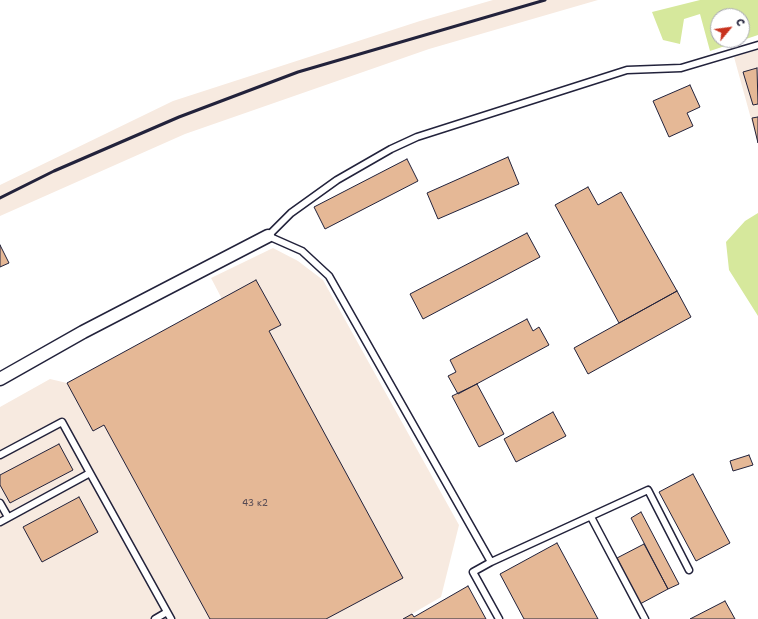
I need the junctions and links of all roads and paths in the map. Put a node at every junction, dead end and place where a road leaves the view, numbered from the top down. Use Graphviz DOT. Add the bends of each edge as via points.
graph roads {
  1 [pos="758,45"];
  2 [pos="268,236"];
  3 [pos="0,378"];
  4 [pos="0,455"];
  5 [pos="90,473"];
  6 [pos="0,502"];
  7 [pos="591,517"];
  8 [pos="8,518"];
  9 [pos="0,522"];
  10 [pos="491,562"];
  11 [pos="690,570"];
  12 [pos="167,612"];
  13 [pos="155,619"];
  14 [pos="171,619"];
  15 [pos="499,619"];
  16 [pos="644,619"];
  1 -- 2 [label="lane" via="681,68 626,70 417,137 337,180 291,213"];
  2 -- 3 [label="street"];
  2 -- 10 [label="lane" via="302,251 328,276"];
  4 -- 5 [label="lane" via="62,422"];
  5 -- 8 [label="lane"];
  5 -- 12 [label="lane"];
  6 -- 8 [label="lane"];
  7 -- 10 [label="lane"];
  7 -- 11 [label="lane" via="648,490"];
  7 -- 16 [label="lane"];
  8 -- 9 [label="lane"];
  10 -- 15 [label="lane" via="473,572"];
  12 -- 13 [label="lane"];
  12 -- 14 [label="lane"];
}
